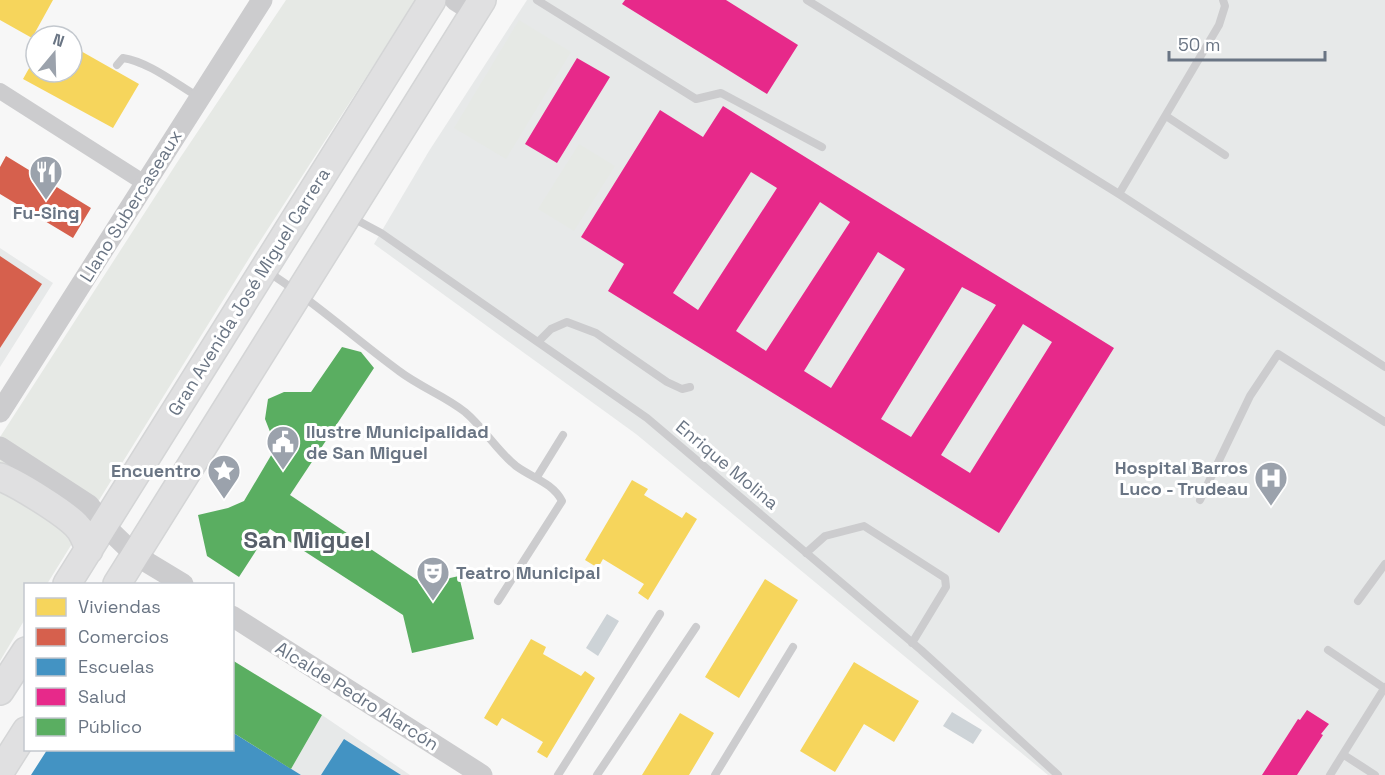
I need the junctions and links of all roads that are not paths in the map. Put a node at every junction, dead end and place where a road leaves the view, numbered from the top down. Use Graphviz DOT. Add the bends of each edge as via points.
graph roads {
  1 [pos="262,0"];
  2 [pos="432,0"];
  3 [pos="537,0"];
  4 [pos="807,0"];
  5 [pos="1224,0"];
  6 [pos="470,4"];
  7 [pos="117,65"];
  8 [pos="0,91"];
  9 [pos="200,98"];
  10 [pos="1166,116"];
  11 [pos="822,147"];
  12 [pos="1225,155"];
  13 [pos="334,157"];
  14 [pos="371,178"];
  15 [pos="146,184"];
  16 [pos="1119,194"];
  17 [pos="348,215"];
  18 [pos="263,268"];
  19 [pos="300,292"];
  20 [pos="538,342"];
  21 [pos="1385,367"];
  22 [pos="690,387"];
  23 [pos="0,412"];
  24 [pos="1385,422"];
  25 [pos="563,435"];
  26 [pos="0,447"];
  27 [pos="0,477"];
  28 [pos="537,477"];
  29 [pos="1200,500"];
  30 [pos="104,525"];
  31 [pos="89,550"];
  32 [pos="806,553"];
  33 [pos="135,555"];
  34 [pos="1385,564"];
  35 [pos="68,583"];
  36 [pos="118,583"];
  37 [pos="180,583"];
  38 [pos="498,601"];
  39 [pos="1358,601"];
  40 [pos="660,614"];
  41 [pos="234,617"];
  42 [pos="696,627"];
  43 [pos="912,643"];
  44 [pos="793,647"];
  45 [pos="1328,650"];
  46 [pos="24,654"];
  47 [pos="1384,688"];
  48 [pos="0,691"];
  49 [pos="24,734"];
  50 [pos="1344,755"];
  51 [pos="0,772"];
  52 [pos="482,775"];
  53 [pos="558,775"];
  54 [pos="597,775"];
  55 [pos="715,775"];
  56 [pos="1058,775"];
  57 [pos="1330,775"];
  58 [pos="1375,775"];
  1 -- 9 [label="street, Llano Subercaseaux"];
  2 -- 13 [label="main road, Gran Avenida José Miguel Carrera"];
  3 -- 11 [label="lane" via="696,99 721,93"];
  4 -- 16 [label="lane"];
  5 -- 10 [label="lane" via="1220,25"];
  6 -- 14 [label="main road"];
  7 -- 9 [label="lane" via="123,58 134,59"];
  8 -- 15 [label="street"];
  9 -- 15 [label="street, Llano Subercaseaux"];
  10 -- 12 [label="lane"];
  10 -- 16 [label="lane"];
  13 -- 14 [label="main road"];
  13 -- 18 [label="main road, Gran Avenida José Miguel Carrera"];
  14 -- 17 [label="main road"];
  15 -- 23 [label="street, Llano Subercaseaux"];
  16 -- 21 [label="lane"];
  17 -- 19 [label="main road"];
  17 -- 20 [label="lane, Enrique Molina" via="381,233"];
  18 -- 19 [label="lane"];
  18 -- 30 [label="main road, Gran Avenida José Miguel Carrera"];
  19 -- 28 [label="lane" via="402,374 465,412 516,466"];
  19 -- 33 [label="main road"];
  20 -- 22 [label="lane" via="551,329 567,322 597,333 667,382 682,389"];
  20 -- 32 [label="lane, Enrique Molina" via="647,418"];
  24 -- 29 [label="lane" via="1278,354 1250,396"];
  25 -- 28 [label="lane"];
  26 -- 30 [label="street" via="89,505"];
  27 -- 31 [label="main road" via="70,520 82,532"];
  28 -- 38 [label="lane" via="557,491 562,501"];
  30 -- 31 [label="main road, Gran Avenida José Miguel Carrera"];
  30 -- 33 [label="street"];
  31 -- 35 [label="main road, Gran Avenida José Miguel Carrera"];
  32 -- 43 [label="lane, Enrique Molina"];
  32 -- 43 [label="lane" via="825,536 864,526 945,578 946,587"];
  33 -- 36 [label="main road"];
  33 -- 37 [label="street"];
  34 -- 39 [label="lane"];
  40 -- 53 [label="lane"];
  41 -- 52 [label="street, Alcalde Pedro Alarcón"];
  42 -- 54 [label="lane"];
  43 -- 56 [label="lane, Enrique Molina"];
  44 -- 55 [label="lane"];
  45 -- 47 [label="lane"];
  46 -- 48 [label="main road"];
  47 -- 50 [label="lane"];
  49 -- 51 [label="main road"];
  50 -- 57 [label="lane"];
  50 -- 58 [label="lane"];
}
